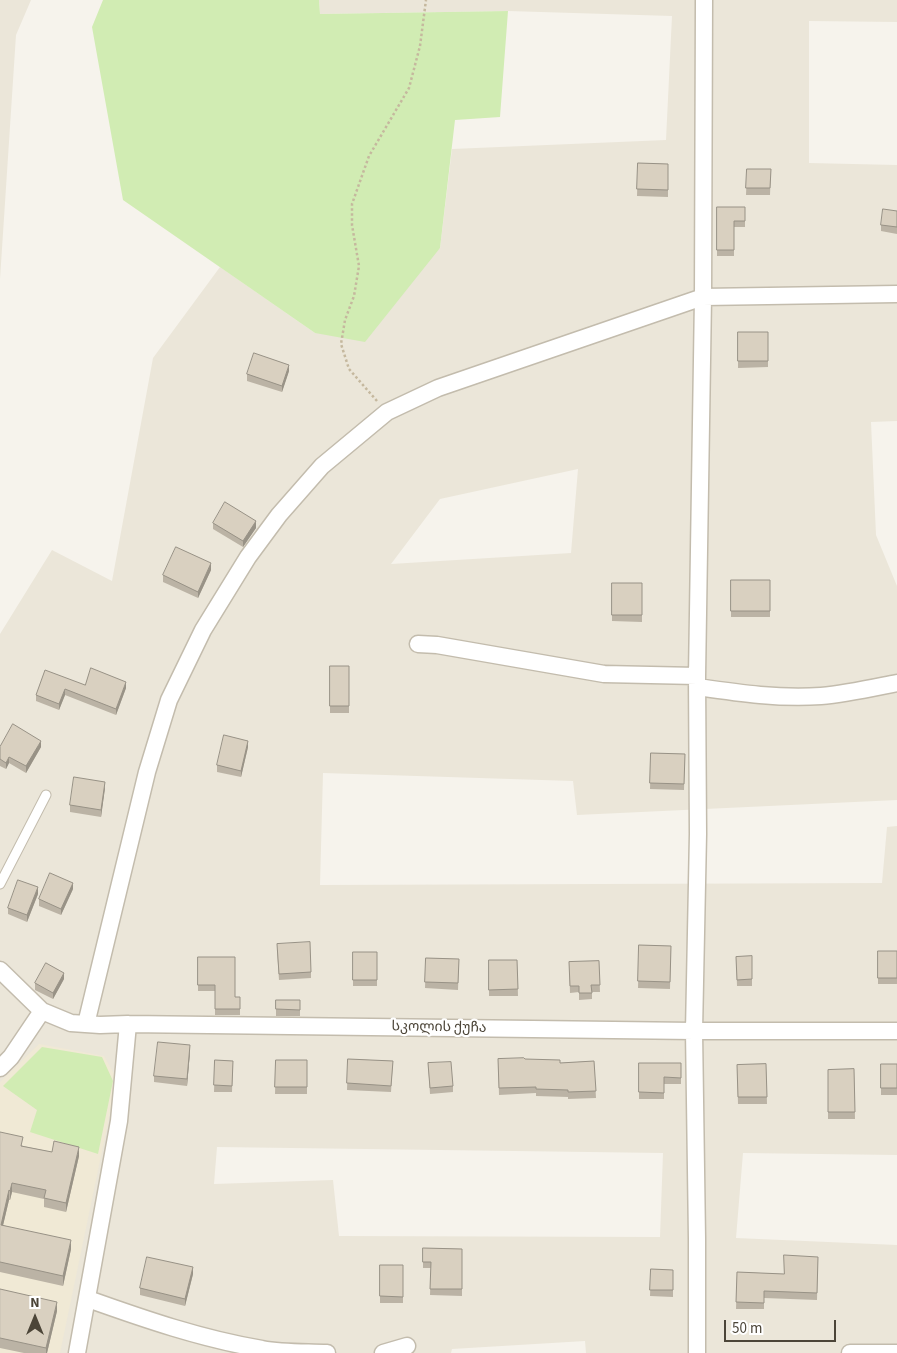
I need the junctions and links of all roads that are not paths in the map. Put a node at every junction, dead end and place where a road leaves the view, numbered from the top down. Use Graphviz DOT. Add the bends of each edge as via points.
graph roads {
  1 [pos="704,0"];
  2 [pos="897,294"];
  3 [pos="702,296"];
  4 [pos="418,644"];
  5 [pos="697,681"];
  6 [pos="897,683"];
  7 [pos="46,795"];
  8 [pos="0,884"];
  9 [pos="0,970"];
  10 [pos="42,1011"];
  11 [pos="86,1024"];
  12 [pos="128,1024"];
  13 [pos="694,1031"];
  14 [pos="897,1031"];
  15 [pos="0,1068"];
  16 [pos="88,1299"];
  17 [pos="407,1346"];
  18 [pos="897,1352"];
  19 [pos="77,1353"];
  20 [pos="327,1353"];
  21 [pos="382,1353"];
  22 [pos="697,1353"];
  23 [pos="850,1353"];
  1 -- 3 [label="street"];
  2 -- 3 [label="street"];
  3 -- 5 [label="street"];
  3 -- 11 [label="street" via="438,388 387,412 322,466 279,515 248,557 203,630 169,700 147,772"];
  4 -- 5 [label="street" via="604,674"];
  5 -- 6 [label="street" via="742,694 782,697 821,696"];
  5 -- 13 [label="street"];
  7 -- 8 [label="lane"];
  9 -- 10 [label="street, სკოლის ქუჩა"];
  10 -- 11 [label="street, სკოლის ქუჩა" via="71,1023"];
  10 -- 15 [label="street"];
  11 -- 12 [label="street, სკოლის ქუჩა"];
  12 -- 13 [label="street, სკოლის ქუჩა"];
  12 -- 16 [label="street" via="120,1121"];
  13 -- 14 [label="street, სკოლის ქუჩა"];
  13 -- 22 [label="street"];
  16 -- 19 [label="street"];
  16 -- 20 [label="street" via="201,1336 263,1350"];
  17 -- 21 [label="street"];
  18 -- 23 [label="street"];
}
